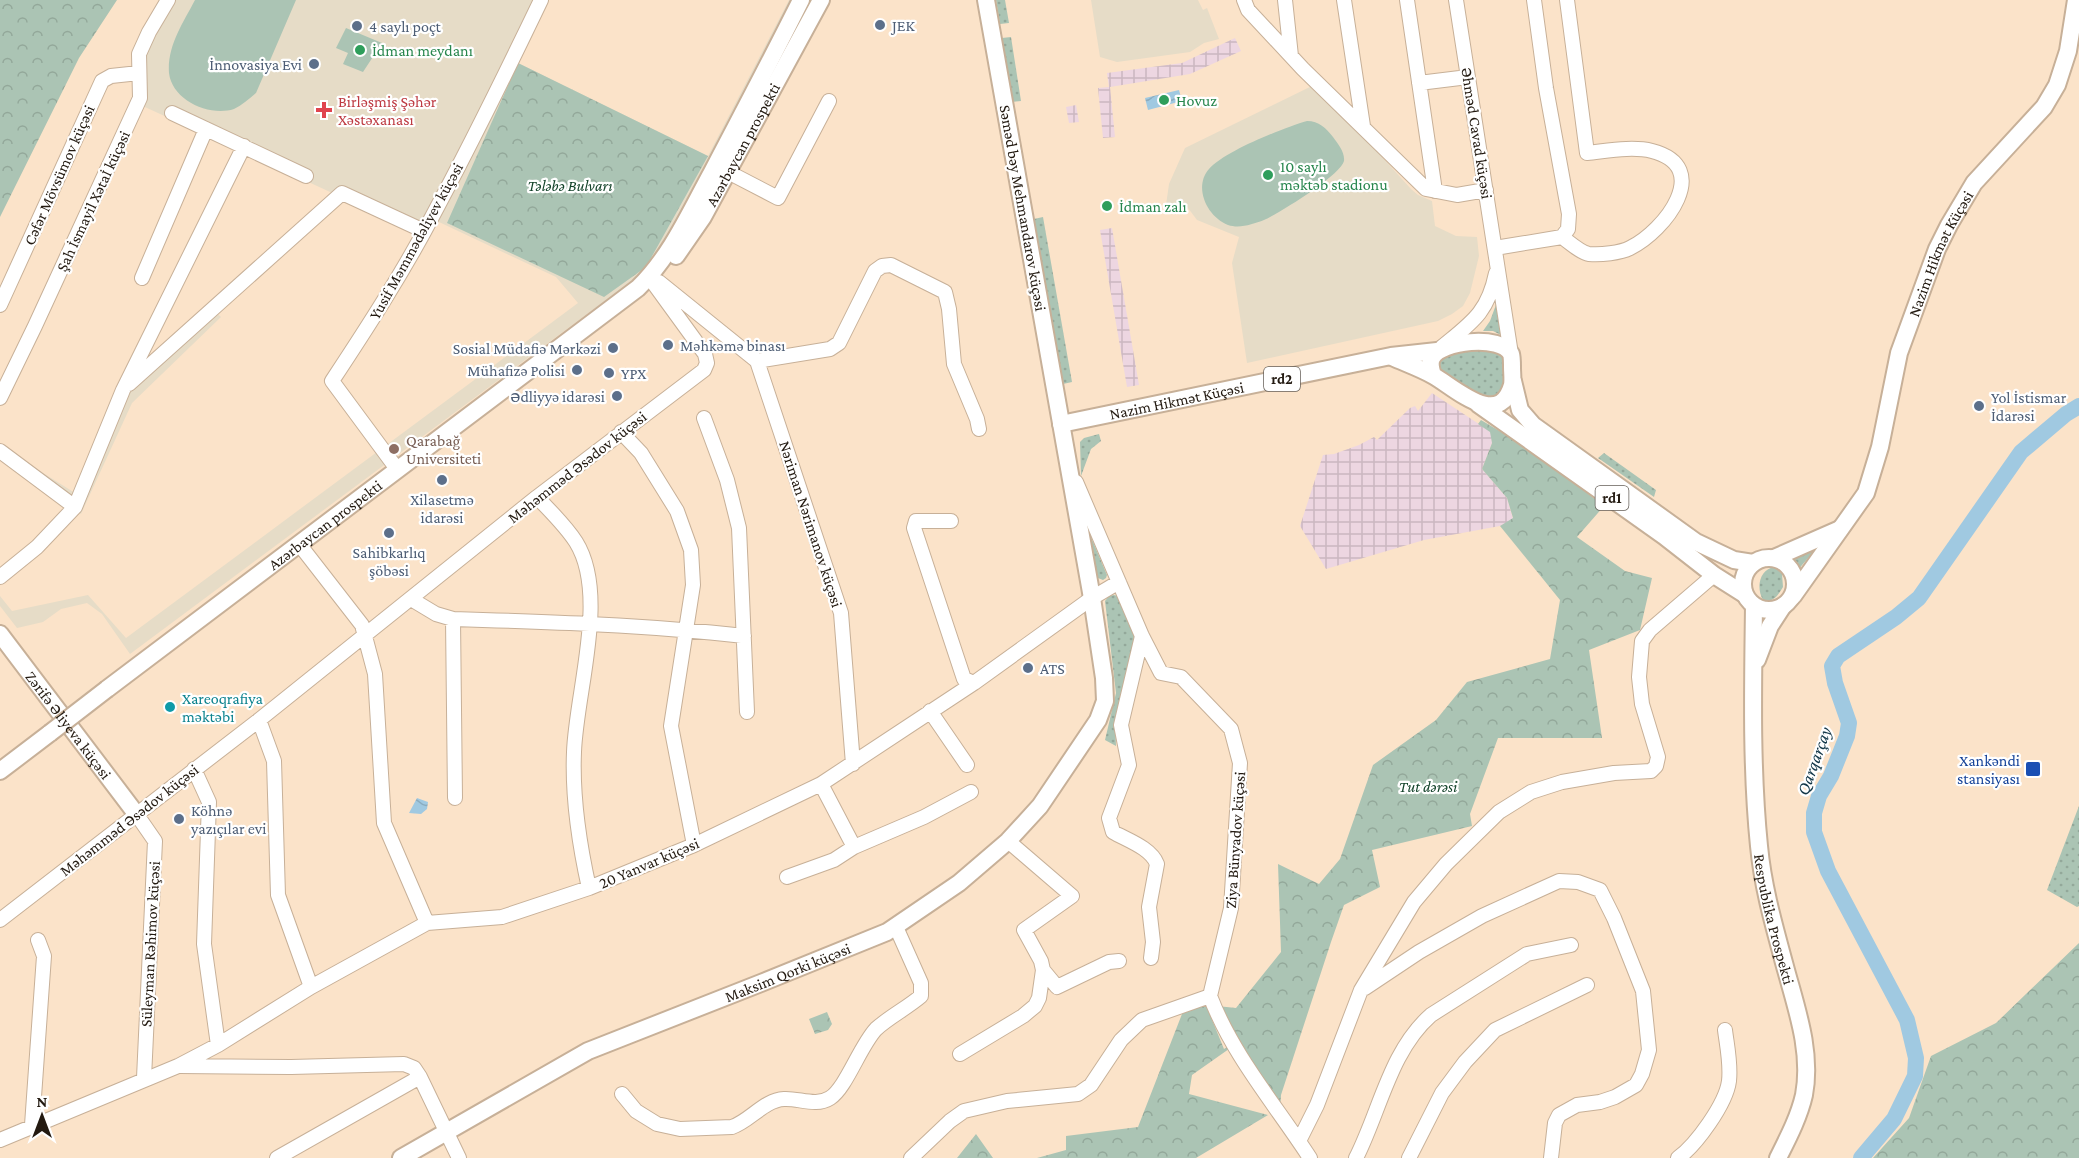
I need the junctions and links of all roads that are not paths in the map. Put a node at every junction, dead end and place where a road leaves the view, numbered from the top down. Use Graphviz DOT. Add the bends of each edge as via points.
graph roads {
  1 [pos="168,0"];
  2 [pos="541,0"];
  3 [pos="801,0"];
  4 [pos="820,0"];
  5 [pos="986,0"];
  6 [pos="1244,0"];
  7 [pos="1286,0"];
  8 [pos="1344,0"];
  9 [pos="1407,0"];
  10 [pos="1456,0"];
  11 [pos="1534,0"];
  12 [pos="1567,0"];
  13 [pos="2076,0"];
  14 [pos="1291,56"];
  15 [pos="139,73"];
  16 [pos="1468,77"];
  17 [pos="1419,83"];
  18 [pos="830,100"];
  19 [pos="172,113"];
  20 [pos="1363,126"];
  21 [pos="745,127"];
  22 [pos="206,129"];
  23 [pos="244,146"];
  24 [pos="728,172"];
  25 [pos="306,176"];
  26 [pos="1486,190"];
  27 [pos="1435,191"];
  28 [pos="424,231"];
  29 [pos="1562,237"];
  30 [pos="1495,248"];
  31 [pos="1497,266"];
  32 [pos="650,277"];
  33 [pos="142,278"];
  34 [pos="0,305"];
  35 [pos="1437,351"];
  36 [pos="1510,354"];
  37 [pos="1391,356"];
  38 [pos="757,361"];
  39 [pos="1433,375"];
  40 [pos="1513,381"];
  41 [pos="123,390"];
  42 [pos="0,398"];
  43 [pos="1478,404"];
  44 [pos="704,418"];
  45 [pos="1062,424"];
  46 [pos="979,429"];
  47 [pos="621,432"];
  48 [pos="0,451"];
  49 [pos="1068,465"];
  50 [pos="397,469"];
  51 [pos="537,497"];
  52 [pos="75,507"];
  53 [pos="951,521"];
  54 [pos="1841,529"];
  55 [pos="299,544"];
  56 [pos="1774,558"];
  57 [pos="1753,563"];
  58 [pos="1714,575"];
  59 [pos="0,577"];
  60 [pos="1119,582"];
  61 [pos="1092,598"];
  62 [pos="411,599"];
  63 [pos="1750,600"];
  64 [pos="1788,601"];
  65 [pos="453,619"];
  66 [pos="591,624"];
  67 [pos="687,629"];
  68 [pos="0,634"];
  69 [pos="365,635"];
  70 [pos="744,636"];
  71 [pos="1142,636"];
  72 [pos="1753,672"];
  73 [pos="974,682"];
  74 [pos="1105,701"];
  75 [pos="930,711"];
  76 [pos="747,712"];
  77 [pos="259,720"];
  78 [pos="853,764"];
  79 [pos="967,765"];
  80 [pos="194,769"];
  81 [pos="0,771"];
  82 [pos="821,784"];
  83 [pos="971,792"];
  84 [pos="455,798"];
  85 [pos="137,815"];
  86 [pos="1008,841"];
  87 [pos="694,845"];
  88 [pos="854,847"];
  89 [pos="787,877"];
  90 [pos="589,888"];
  91 [pos="0,920"];
  92 [pos="428,923"];
  93 [pos="896,927"];
  94 [pos="38,940"];
  95 [pos="1571,945"];
  96 [pos="1151,958"];
  97 [pos="1119,961"];
  98 [pos="1043,970"];
  99 [pos="1587,985"];
  100 [pos="311,987"];
  101 [pos="1361,990"];
  102 [pos="1210,996"];
  103 [pos="1725,1030"];
  104 [pos="218,1045"];
  105 [pos="960,1054"];
  106 [pos="178,1066"];
  107 [pos="420,1077"];
  108 [pos="144,1078"];
  109 [pos="622,1094"];
  110 [pos="32,1125"];
  111 [pos="447,1131"];
  112 [pos="0,1140"];
  113 [pos="1299,1141"];
  114 [pos="282,1157"];
  115 [pos="401,1158"];
  116 [pos="459,1158"];
  117 [pos="911,1158"];
  118 [pos="1310,1158"];
  119 [pos="1356,1158"];
  120 [pos="1409,1158"];
  121 [pos="1551,1158"];
  122 [pos="1678,1158"];
  123 [pos="1778,1158"];
  1 -- 15 [label="street, Şah İsmayil Xətaİ küçəsi" via="139,54"];
  2 -- 28 [label="street, Yusif Məmmədəliyev küçəsi"];
  3 -- 21 [label="main road, Azərbaycan prospekti"];
  4 -- 21 [label="main road, Azərbaycan prospekti"];
  5 -- 45 [label="main road, Səməd bəy Mehmandarov küçəsi"];
  6 -- 14 [label="street" via="1248,10"];
  7 -- 14 [label="street"];
  8 -- 20 [label="street"];
  9 -- 17 [label="street"];
  10 -- 16 [label="street, Əhməd Cavad küçəsi"];
  11 -- 29 [label="street" via="1569,214 1568,228"];
  12 -- 29 [label="street" via="1587,153 1652,151 1672,160 1682,174 1682,187 1676,204 1651,233 1630,248 1587,254"];
  13 -- 54 [label="main road, Nazim Hikmət Küçəsi" via="2068,51 2057,85 2044,106 1974,183 1937,249 1899,353 1873,475 1866,493"];
  14 -- 20 [label="street"];
  15 -- 34 [label="street, Cəfər Mövsümov küçəsi" via="102,81"];
  15 -- 42 [label="street, Şah İsmayil Xətaİ küçəsi" via="140,98"];
  16 -- 17 [label="street"];
  16 -- 26 [label="street, Əhməd Cavad küçəsi"];
  17 -- 27 [label="street"];
  18 -- 24 [label="street" via="778,198"];
  19 -- 22 [label="street"];
  20 -- 27 [label="street" via="1426,189"];
  21 -- 24 [label="main road, Azərbaycan prospekti"];
  21 -- 32 [label="main road, Azərbaycan prospekti"];
  22 -- 23 [label="street"];
  22 -- 33 [label="street"];
  23 -- 25 [label="street"];
  23 -- 41 [label="street"];
  24 -- 32 [label="main road, Azərbaycan prospekti" via="681,251"];
  26 -- 27 [label="street" via="1457,195"];
  26 -- 30 [label="street, Əhməd Cavad küçəsi"];
  28 -- 41 [label="street" via="342,193"];
  28 -- 50 [label="street, Yusif Məmmədəliyev küçəsi" via="332,381"];
  29 -- 30 [label="street"];
  30 -- 31 [label="street, Əhməd Cavad küçəsi"];
  31 -- 35 [label="street" via="1489,299 1473,322"];
  31 -- 36 [label="street, Əhməd Cavad küçəsi"];
  32 -- 38 [label="street"];
  32 -- 47 [label="street, Məhəmməd Əsədov küçəsi" via="705,354 707,363 704,370"];
  32 -- 50 [label="main road, Azərbaycan prospekti"];
  35 -- 36 [label="main road" via="1489,342 1502,345"];
  35 -- 37 [label="main road, Nazim Hikmət Küçəsi"];
  35 -- 39 [label="main road" via="1431,359"];
  36 -- 40 [label="main road"];
  37 -- 39 [label="main road"];
  37 -- 45 [label="main road, Nazim Hikmət Küçəsi / rd2"];
  38 -- 46 [label="street" via="830,349 839,343 875,271 891,265 945,292 956,369"];
  38 -- 78 [label="street, Nəriman Nərimanov küçəsi" via="841,613"];
  39 -- 43 [label="main road"];
  40 -- 43 [label="main road" via="1501,402"];
  40 -- 57 [label="main road, rd1" via="1520,410 1533,425 1696,542 1734,560"];
  41 -- 52 [label="street"];
  43 -- 58 [label="main road, rd1"];
  44 -- 70 [label="street" via="727,480 739,528"];
  45 -- 49 [label="main road, Səməd bəy Mehmandarov küçəsi"];
  47 -- 51 [label="street, Məhəmməd Əsədov küçəsi"];
  47 -- 67 [label="street" via="641,453 677,511 691,550 693,585"];
  48 -- 52 [label="street"];
  49 -- 60 [label="street, Ziya Bünyadov küçəsi"];
  49 -- 61 [label="main road, Səməd bəy Mehmandarov küçəsi"];
  50 -- 55 [label="main road, Azərbaycan prospekti"];
  51 -- 62 [label="street, Məhəmməd Əsədov küçəsi"];
  51 -- 66 [label="street" via="576,542 582,555 588,574"];
  52 -- 59 [label="street" via="37,547"];
  53 -- 73 [label="street" via="916,522 914,528 964,679"];
  54 -- 56 [label="main road"];
  54 -- 64 [label="main road, Nazim Hikmət Küçəsi"];
  55 -- 69 [label="street" via="362,625"];
  55 -- 81 [label="main road, Azərbaycan prospekti, bridge"];
  56 -- 57 [label="main road"];
  56 -- 64 [label="main road" via="1793,572 1795,588"];
  57 -- 63 [label="main road" via="1743,577"];
  58 -- 63 [label="main road, rd1"];
  58 -- 101 [label="street" via="1642,641 1641,704 1658,757 1656,766 1651,771 1562,782 1532,792 1499,812 1414,902"];
  60 -- 61 [label="street, 20 Yanvar küçəsi"];
  60 -- 71 [label="street, Ziya Bünyadov küçəsi"];
  61 -- 73 [label="street, 20 Yanvar küçəsi"];
  61 -- 74 [label="main road, Səməd bəy Mehmandarov küçəsi"];
  62 -- 65 [label="street"];
  62 -- 69 [label="street, Məhəmməd Əsədov küçəsi"];
  63 -- 64 [label="main road" via="1769,610"];
  63 -- 72 [label="main road, Respublika Prospekti"];
  64 -- 72 [label="main road, Nazim Hikmət Küçəsi" via="1770,626"];
  65 -- 66 [label="street"];
  65 -- 84 [label="street"];
  66 -- 67 [label="street"];
  66 -- 90 [label="street" via="575,730 573,778 577,828"];
  67 -- 70 [label="street"];
  67 -- 87 [label="street" via="671,726"];
  68 -- 85 [label="main road, Zərifə Əliyeva küçəsi"];
  69 -- 77 [label="street, Məhəmməd Əsədov küçəsi"];
  69 -- 92 [label="street" via="375,674 384,823"];
  70 -- 76 [label="street"];
  71 -- 96 [label="street" via="1121,725 1129,765 1109,818 1113,832 1150,853 1157,864 1149,907"];
  71 -- 102 [label="street, Ziya Bünyadov küçəsi" via="1161,673 1181,677 1231,729 1240,763 1231,908"];
  72 -- 123 [label="main road, Respublika Prospekti" via="1759,847 1768,903 1803,1030 1806,1070 1799,1113"];
  73 -- 75 [label="street, 20 Yanvar küçəsi"];
  74 -- 86 [label="main road, Maksim Qorki küçəsi" via="1098,720 1040,806"];
  75 -- 78 [label="street, 20 Yanvar küçəsi"];
  75 -- 79 [label="street"];
  77 -- 80 [label="street, Məhəmməd Əsədov küçəsi"];
  77 -- 100 [label="street" via="274,761 278,895"];
  78 -- 82 [label="street, 20 Yanvar küçəsi"];
  80 -- 85 [label="street, Məhəmməd Əsədov küçəsi"];
  80 -- 104 [label="street" via="209,802 204,944"];
  82 -- 87 [label="street, 20 Yanvar küçəsi"];
  82 -- 88 [label="street"];
  83 -- 88 [label="street"];
  85 -- 91 [label="street, Məhəmməd Əsədov küçəsi"];
  85 -- 108 [label="street, Süleyman Rəhimov küçəsi" via="155,841"];
  86 -- 93 [label="main road, Maksim Qorki küçəsi" via="959,883"];
  86 -- 98 [label="street" via="1072,896 1024,930"];
  87 -- 90 [label="street, 20 Yanvar küçəsi"];
  88 -- 89 [label="street" via="834,860"];
  90 -- 92 [label="street, 20 Yanvar küçəsi" via="502,917"];
  92 -- 100 [label="street, 20 Yanvar küçəsi"];
  93 -- 109 [label="street" via="921,983 921,996 877,1029 841,1087 827,1100 783,1099 732,1127 680,1129 657,1124 636,1111"];
  93 -- 111 [label="main road, Maksim Qorki küçəsi" via="588,1051"];
  94 -- 110 [label="street" via="44,956"];
  95 -- 119 [label="street" via="1527,954 1418,1027 1398,1061"];
  97 -- 98 [label="street" via="1057,987"];
  98 -- 105 [label="street" via="1035,1006"];
  99 -- 120 [label="street" via="1495,1030 1442,1093"];
  100 -- 104 [label="street, 20 Yanvar küçəsi"];
  101 -- 113 [label="street"];
  101 -- 121 [label="street" via="1482,916 1559,882 1578,882 1600,891 1643,992 1649,1050 1636,1085 1559,1115"];
  102 -- 113 [label="street" via="1237,1051"];
  102 -- 117 [label="street" via="1142,1020 1121,1040 1091,1085 1078,1094 1006,1101 964,1111"];
  103 -- 122 [label="street" via="1729,1082 1724,1097 1689,1149"];
  104 -- 106 [label="street, 20 Yanvar küçəsi"];
  106 -- 107 [label="street, 20 Yanvar küçəsi" via="404,1064 414,1068"];
  106 -- 108 [label="street, 20 Yanvar küçəsi"];
  107 -- 111 [label="street"];
  107 -- 114 [label="street"];
  108 -- 110 [label="street, 20 Yanvar küçəsi"];
  110 -- 112 [label="street, 20 Yanvar küçəsi"];
  111 -- 115 [label="main road, Maksim Qorki küçəsi"];
  111 -- 116 [label="street"];
  113 -- 118 [label="street"];
}
